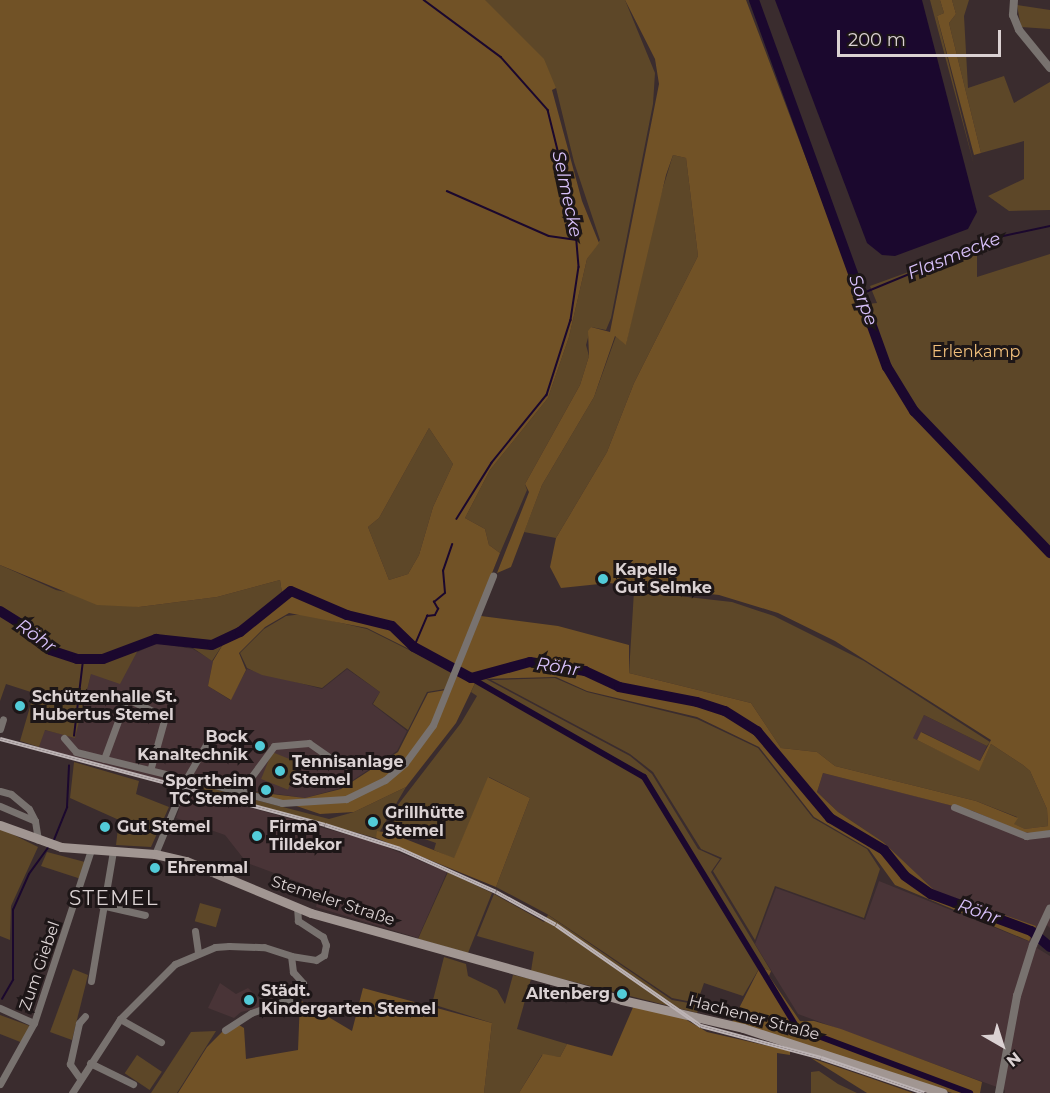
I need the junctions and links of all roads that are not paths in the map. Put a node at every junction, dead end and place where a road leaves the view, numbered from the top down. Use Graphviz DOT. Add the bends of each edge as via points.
graph roads {
  1 [pos="1007,0"];
  2 [pos="1014,0"];
  3 [pos="1012,11"];
  4 [pos="1050,68"];
  5 [pos="493,576"];
  6 [pos="3,719"];
  7 [pos="0,729"];
  8 [pos="64,738"];
  9 [pos="210,738"];
  10 [pos="104,759"];
  11 [pos="339,764"];
  12 [pos="151,767"];
  13 [pos="187,778"];
  14 [pos="0,791"];
  15 [pos="240,792"];
  16 [pos="0,806"];
  17 [pos="954,807"];
  18 [pos="35,820"];
  19 [pos="0,825"];
  20 [pos="1050,833"];
  21 [pos="38,840"];
  22 [pos="91,850"];
  23 [pos="113,851"];
  24 [pos="155,854"];
  25 [pos="101,905"];
  26 [pos="297,908"];
  27 [pos="1050,909"];
  28 [pos="145,915"];
  29 [pos="195,931"];
  30 [pos="198,953"];
  31 [pos="291,956"];
  32 [pos="91,981"];
  33 [pos="555,982"];
  34 [pos="0,1008"];
  35 [pos="85,1016"];
  36 [pos="120,1018"];
  37 [pos="34,1023"];
  38 [pos="225,1030"];
  39 [pos="161,1042"];
  40 [pos="90,1063"];
  41 [pos="79,1077"];
  42 [pos="0,1084"];
  43 [pos="133,1084"];
  44 [pos="72,1093"];
  45 [pos="943,1093"];
  46 [pos="999,1093"];
  1 -- 3 [label="street"];
  2 -- 3 [label="street"];
  3 -- 4 [label="street" via="1024,39"];
  5 -- 15 [label="street" via="442,705 410,757 378,785 346,800 282,803"];
  6 -- 7 [label="street"];
  8 -- 10 [label="street" via="76,752"];
  9 -- 13 [label="street"];
  10 -- 12 [label="street" via="142,771"];
  10 -- 12 [label="street" via="125,702 130,700 165,717"];
  11 -- 15 [label="street" via="309,743 274,746"];
  12 -- 13 [label="street"];
  13 -- 15 [label="street"];
  13 -- 24 [label="street"];
  14 -- 18 [label="street" via="22,801"];
  16 -- 18 [label="street"];
  17 -- 20 [label="street" via="1026,836"];
  18 -- 21 [label="street"];
  19 -- 21 [label="main road, Stemeler Straße"];
  21 -- 22 [label="main road, Stemeler Straße"];
  22 -- 23 [label="main road, Stemeler Straße"];
  22 -- 37 [label="street, Zum Giebel"];
  23 -- 24 [label="main road, Stemeler Straße"];
  23 -- 25 [label="street"];
  24 -- 26 [label="main road, Stemeler Straße" via="186,861"];
  25 -- 28 [label="street"];
  25 -- 32 [label="street"];
  26 -- 31 [label="street" via="298,921 323,937 326,948 316,960"];
  26 -- 33 [label="main road, Stemeler Straße"];
  27 -- 46 [label="street" via="1033,945 1017,996"];
  29 -- 30 [label="street"];
  30 -- 31 [label="street" via="215,947 247,945"];
  30 -- 36 [label="street" via="175,964"];
  31 -- 38 [label="street" via="293,972 303,983 301,995 251,1013"];
  33 -- 45 [label="main road, Hachener Straße" via="743,1028"];
  34 -- 37 [label="street"];
  35 -- 41 [label="street" via="79,1023 70,1064"];
  36 -- 39 [label="street"];
  36 -- 40 [label="street"];
  37 -- 42 [label="street, Zum Giebel"];
  40 -- 41 [label="street"];
  40 -- 43 [label="street"];
  41 -- 44 [label="street"];
}
